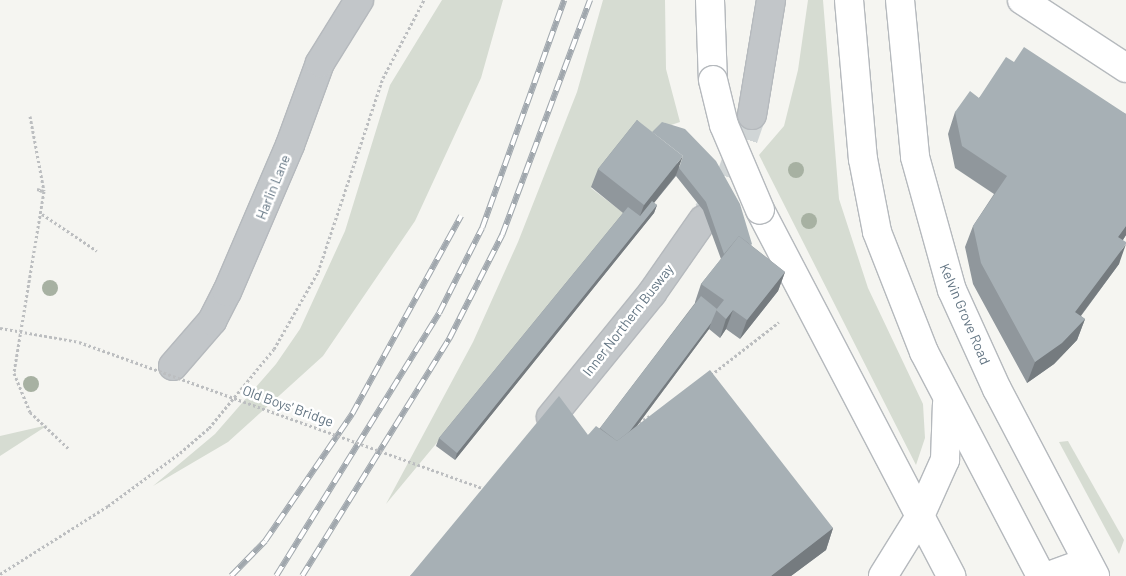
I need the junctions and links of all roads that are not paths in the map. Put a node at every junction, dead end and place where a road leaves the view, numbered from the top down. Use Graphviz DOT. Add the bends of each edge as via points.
graph roads {
  1 [pos="359,0"];
  2 [pos="710,0"];
  3 [pos="771,0"];
  4 [pos="849,0"];
  5 [pos="900,0"];
  6 [pos="1022,0"];
  7 [pos="1126,68"];
  8 [pos="752,115"];
  9 [pos="703,220"];
  10 [pos="173,366"];
  11 [pos="945,390"];
  12 [pos="551,418"];
  13 [pos="919,518"];
  14 [pos="1091,569"];
  15 [pos="883,576"];
  16 [pos="951,576"];
  17 [pos="1041,576"];
  18 [pos="1049,576"];
  1 -- 10 [label="street, Harlin Lane" via="320,63 270,194 227,292 212,321"];
  2 -- 13 [label="main road, bridge" via="713,80 727,133 760,210 843,362"];
  3 -- 8 [label="street"];
  4 -- 11 [label="main road" via="863,159 877,232 900,296"];
  5 -- 14 [label="main road, Kelvin Grove Road" via="915,157 952,290 997,389"];
  6 -- 7 [label="main road"];
  9 -- 12 [label="street, Inner Northern Busway" via="652,293"];
  11 -- 13 [label="main road" via="949,440"];
  11 -- 17 [label="main road"];
  13 -- 15 [label="main road"];
  13 -- 16 [label="main road"];
  14 -- 18 [label="main road"];
}
